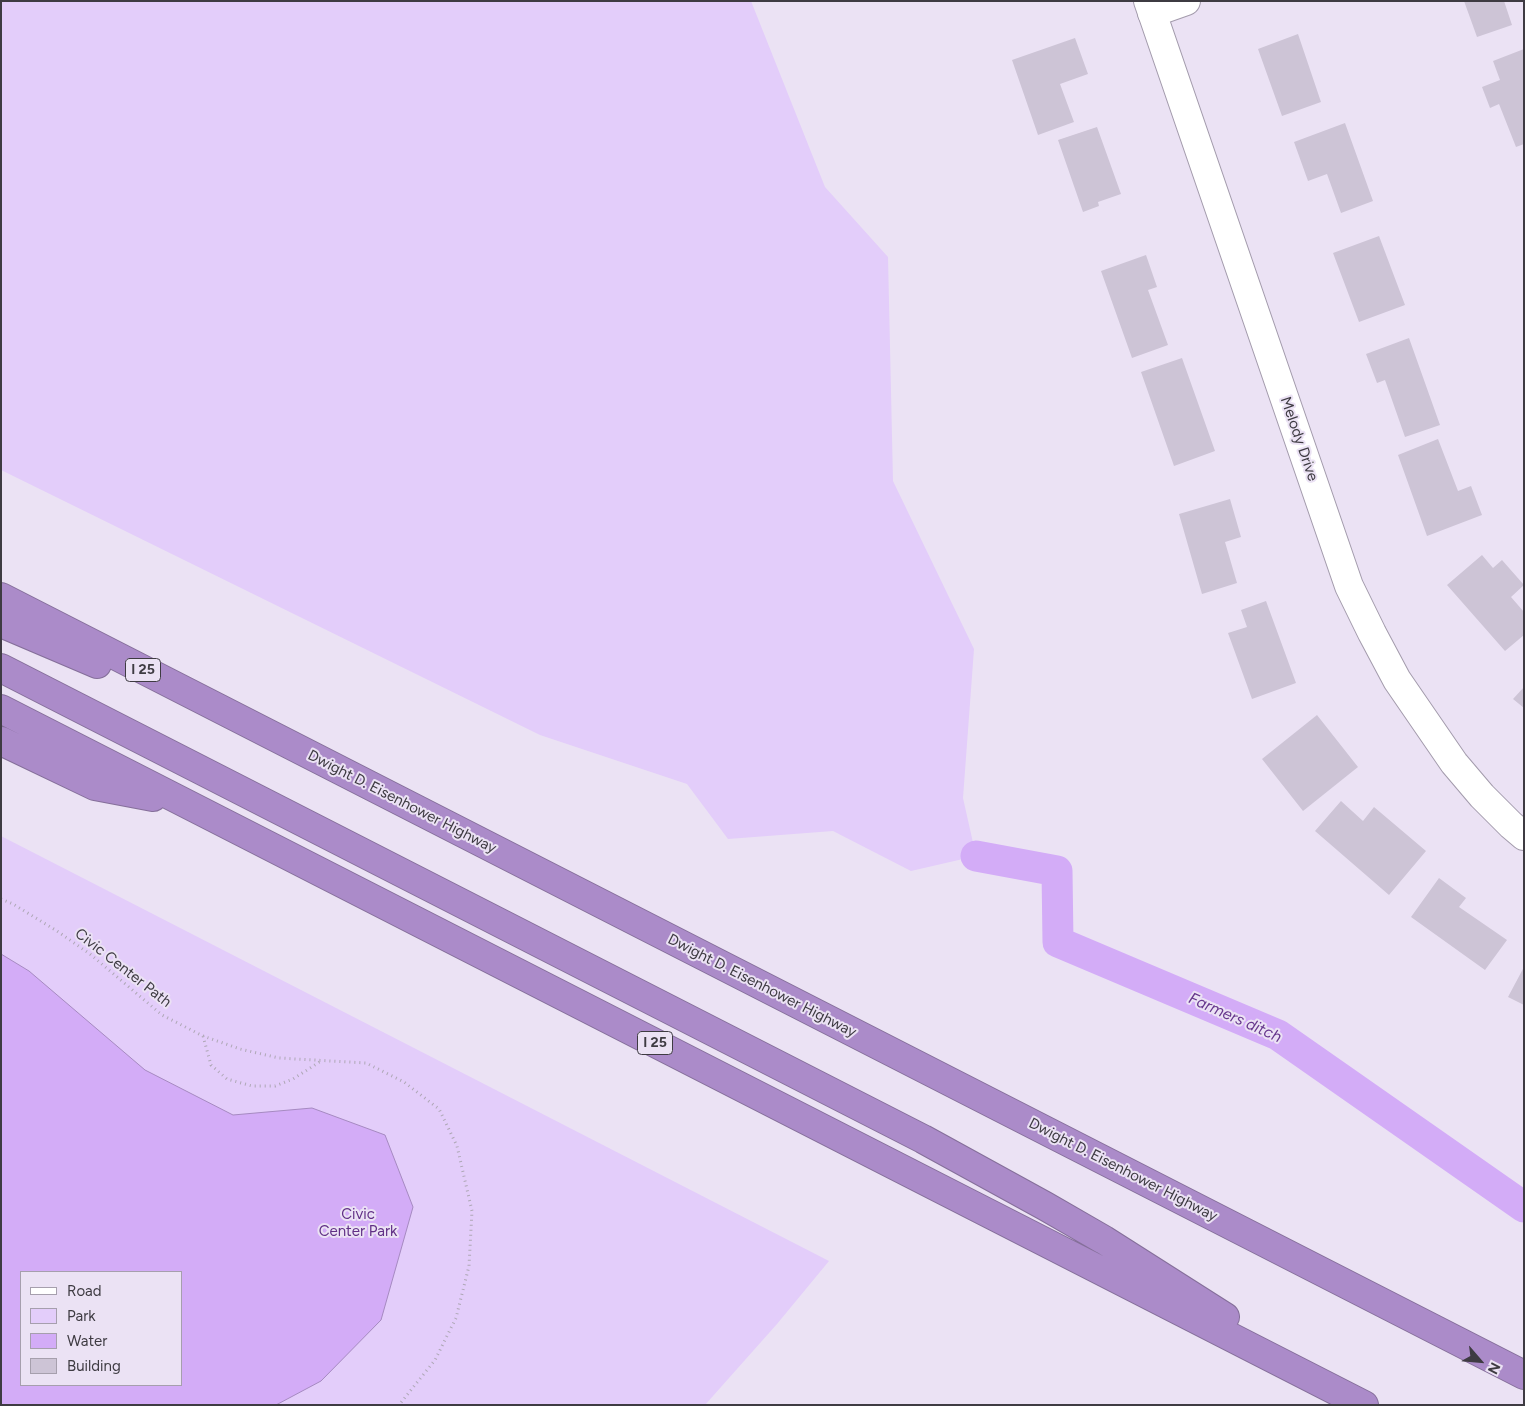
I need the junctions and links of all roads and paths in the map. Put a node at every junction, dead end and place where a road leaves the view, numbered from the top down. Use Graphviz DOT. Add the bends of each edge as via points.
graph roads {
  1 [pos="1186,1"];
  2 [pos="1150,7"];
  3 [pos="1,597"];
  4 [pos="1,624"];
  5 [pos="1,668"];
  6 [pos="1,709"];
  7 [pos="1,741"];
  8 [pos="285,742"];
  9 [pos="183,803"];
  10 [pos="1524,836"];
  11 [pos="1,899"];
  12 [pos="203,1036"];
  13 [pos="322,1060"];
  14 [pos="1524,1375"];
  15 [pos="1310,1377"];
  16 [pos="399,1405"];
  17 [pos="1364,1405"];
  1 -- 2 [label="street"];
  2 -- 10 [label="street, Melody Drive" via="1350,586 1397,680 1444,748 1482,796"];
  3 -- 8 [label="highway, Dwight D. Eisenhower Highway / I 25"];
  4 -- 8 [label="highway"];
  5 -- 15 [label="highway" via="960,1159 1149,1268"];
  6 -- 9 [label="highway, I 25"];
  7 -- 9 [label="highway" via="95,786"];
  8 -- 14 [label="highway, Dwight D. Eisenhower Highway / I 25"];
  9 -- 15 [label="highway, I 25"];
  11 -- 12 [label="path, Civic Center Path" via="90,954 162,1015"];
  12 -- 13 [label="path, Civic Center Path" via="240,1050 279,1058"];
  12 -- 13 [label="path" via="210,1065 227,1079 252,1086 275,1086 294,1079"];
  13 -- 16 [label="path, Civic Center Path" via="366,1063 404,1082 439,1109 458,1146 472,1212 469,1266 452,1326 434,1360"];
  15 -- 17 [label="highway, I 25"];
}
